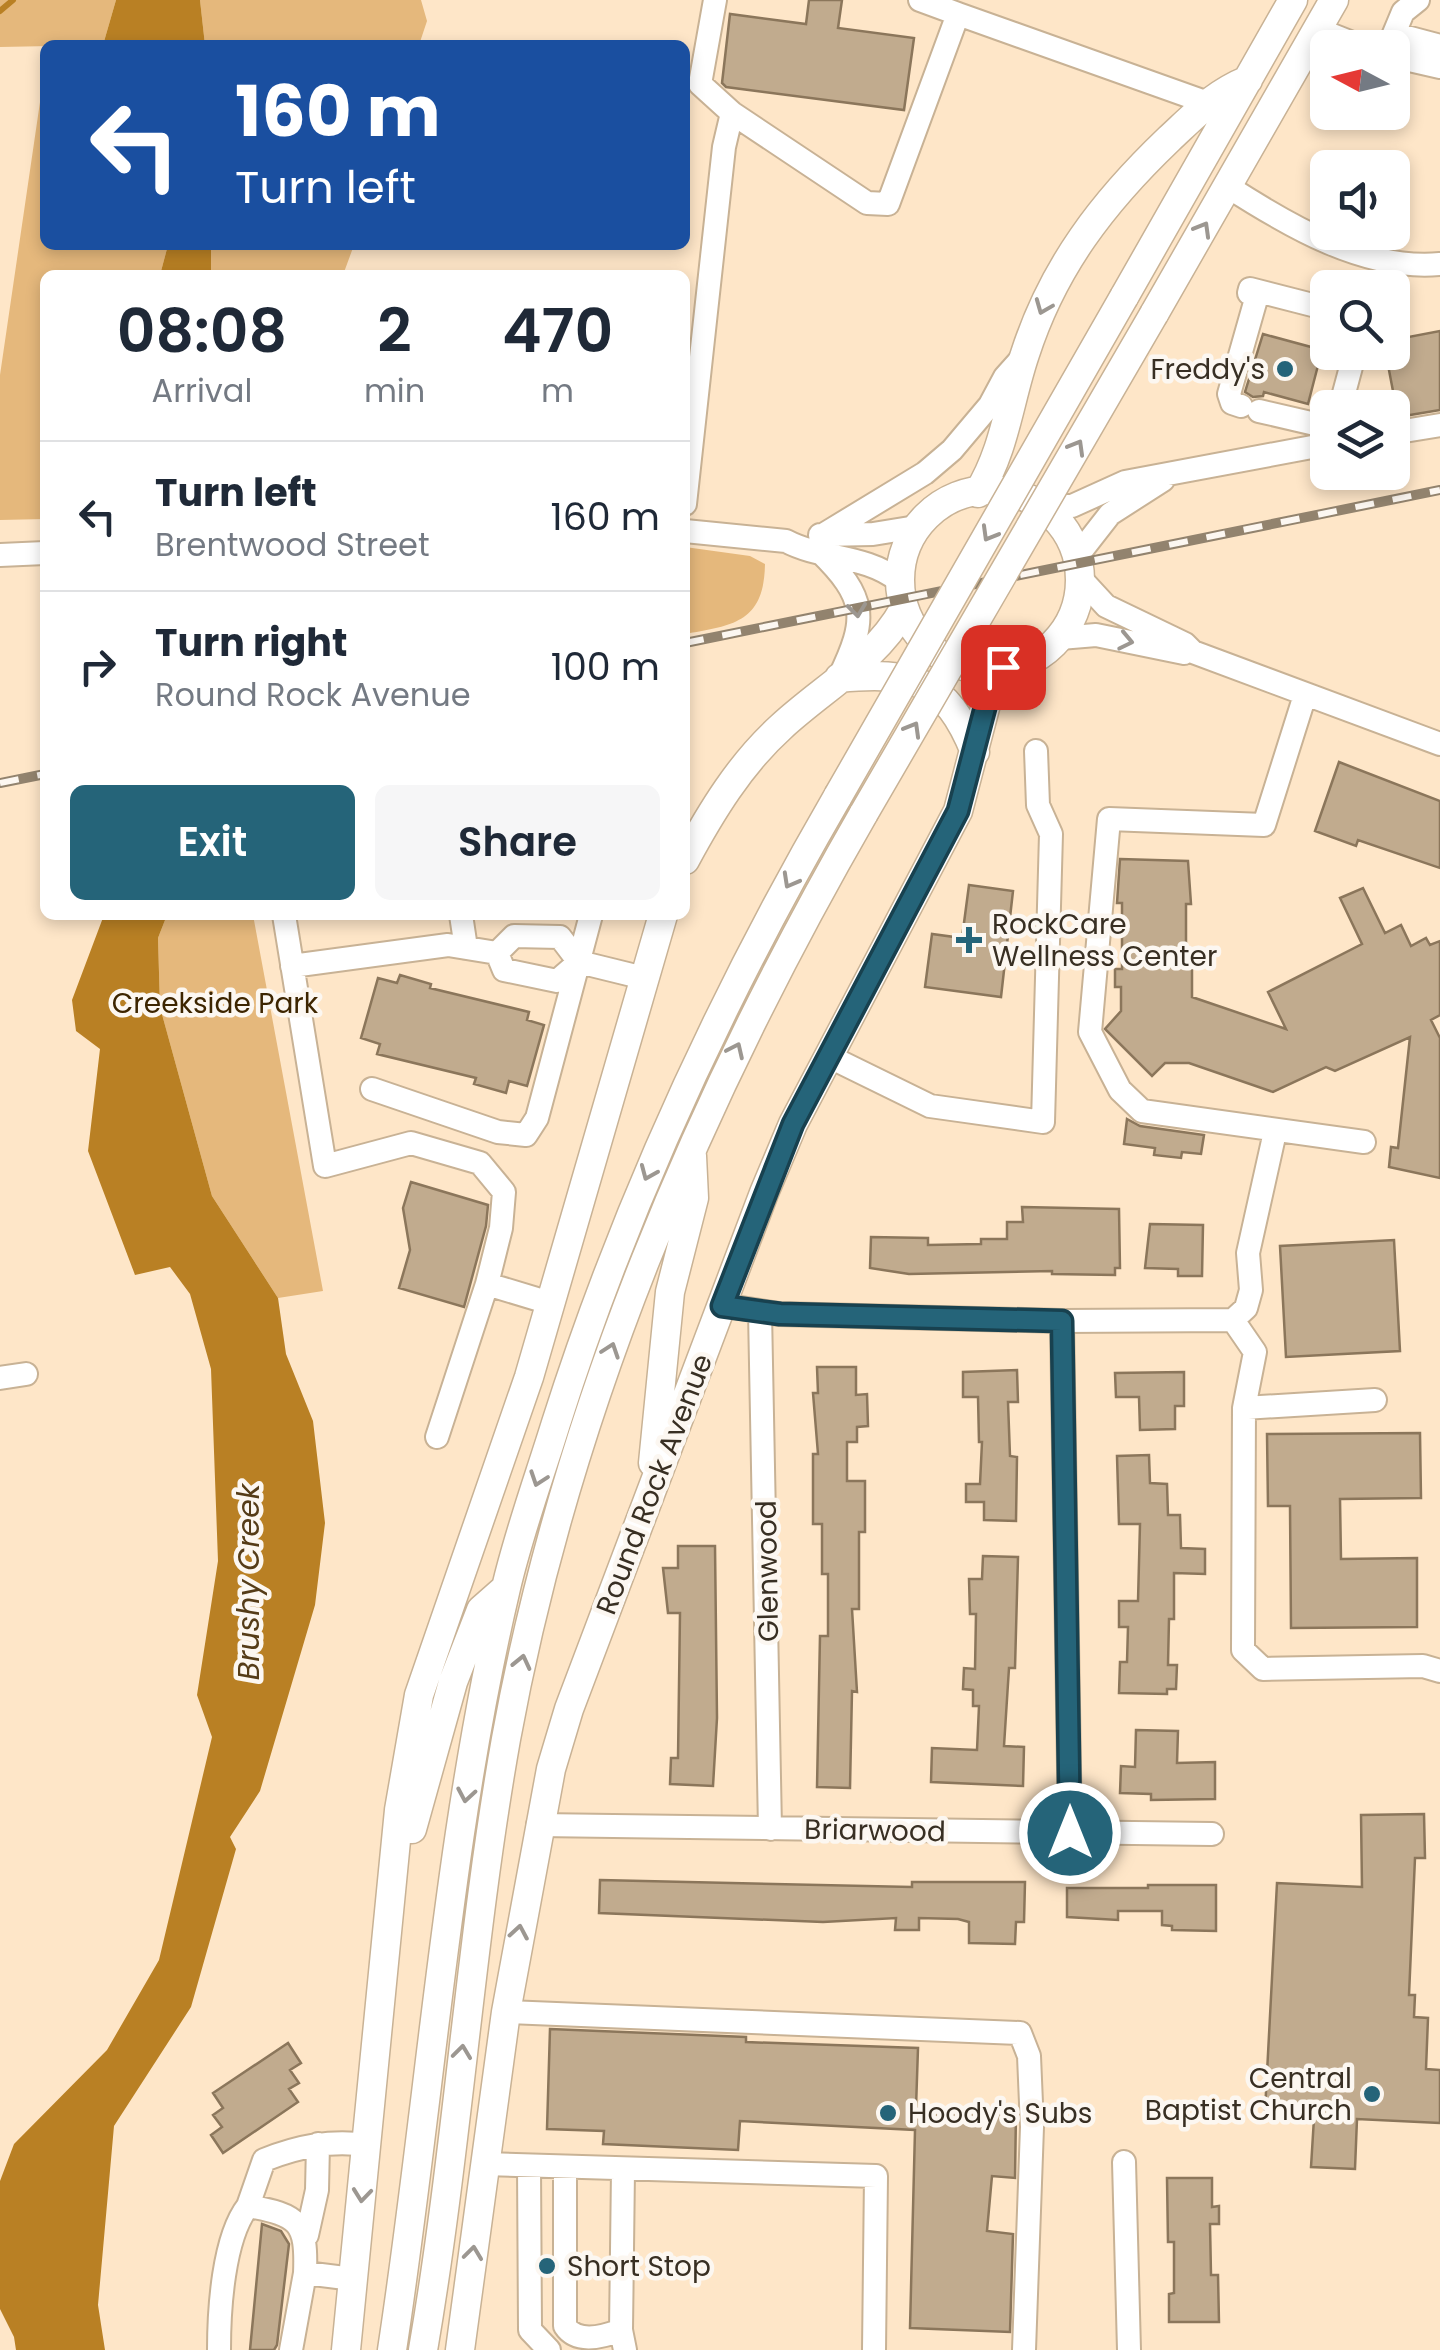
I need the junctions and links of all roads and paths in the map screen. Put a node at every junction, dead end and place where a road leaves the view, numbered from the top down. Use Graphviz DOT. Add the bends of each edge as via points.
graph roads {
  1 [pos="715,0"];
  2 [pos="920,0"];
  3 [pos="1293,0"];
  4 [pos="1334,0"];
  5 [pos="1418,0"];
  6 [pos="958,14"];
  7 [pos="1317,29"];
  8 [pos="1397,30"];
  9 [pos="1410,46"];
  10 [pos="1440,46"];
  11 [pos="1410,54"];
  12 [pos="1440,67"];
  13 [pos="1248,80"];
  14 [pos="1208,103"];
  15 [pos="732,114"];
  16 [pos="1228,186"];
  17 [pos="1389,263"];
  18 [pos="1440,264"];
  19 [pos="1386,270"];
  20 [pos="1258,292"];
  21 [pos="1310,305"];
  22 [pos="1241,320"];
  23 [pos="1024,355"];
  24 [pos="1310,423"];
  25 [pos="1440,425"];
  26 [pos="1410,430"];
  27 [pos="1310,448"];
  28 [pos="690,458"];
  29 [pos="1165,477"];
  30 [pos="978,492"];
  31 [pos="1040,506"];
  32 [pos="916,527"];
  33 [pos="690,531"];
  34 [pos="821,543"];
  35 [pos="40,552"];
  36 [pos="0,555"];
  37 [pos="1080,567"];
  38 [pos="902,595"];
  39 [pos="1060,638"];
  40 [pos="1192,652"];
  41 [pos="1003,667"];
  42 [pos="839,678"];
  43 [pos="1305,695"];
  44 [pos="1440,744"];
  45 [pos="1036,751"];
  46 [pos="974,752"];
  47 [pos="690,851"];
  48 [pos="285,920"];
  49 [pos="463,920"];
  50 [pos="590,920"];
  51 [pos="661,920"];
  52 [pos="466,948"];
  53 [pos="497,953"];
  54 [pos="579,962"];
  55 [pos="292,966"];
  56 [pos="644,978"];
  57 [pos="828,1056"];
  58 [pos="372,1089"];
  59 [pos="1275,1132"];
  60 [pos="1364,1142"];
  61 [pos="692,1147"];
  62 [pos="487,1284"];
  63 [pos="550,1303"];
  64 [pos="722,1306"];
  65 [pos="760,1312"];
  66 [pos="1062,1321"];
  67 [pos="1224,1321"];
  68 [pos="26,1374"];
  69 [pos="0,1378"];
  70 [pos="1374,1400"];
  71 [pos="1244,1408"];
  72 [pos="437,1438"];
  73 [pos="653,1485"];
  74 [pos="506,1588"];
  75 [pos="1440,1672"];
  76 [pos="538,1825"];
  77 [pos="770,1829"];
  78 [pos="1070,1833"];
  79 [pos="1212,1834"];
  80 [pos="389,1902"];
  81 [pos="506,2012"];
  82 [pos="318,2144"];
  83 [pos="368,2145"];
  84 [pos="1124,2162"];
  85 [pos="484,2164"];
  86 [pos="528,2166"];
  87 [pos="564,2168"];
  88 [pos="623,2170"];
  89 [pos="248,2206"];
  90 [pos="307,2235"];
  91 [pos="304,2274"];
  92 [pos="354,2279"];
  93 [pos="350,2316"];
  94 [pos="623,2340"];
  95 [pos="219,2350"];
  96 [pos="291,2350"];
  97 [pos="346,2350"];
  98 [pos="366,2350"];
  99 [pos="392,2350"];
  100 [pos="424,2350"];
  101 [pos="460,2350"];
  102 [pos="549,2350"];
  103 [pos="874,2350"];
  104 [pos="1024,2350"];
  105 [pos="1129,2350"];
  1 -- 15 [label="street" via="700,84"];
  2 -- 6 [label="street"];
  3 -- 13 [label="main road"];
  4 -- 7 [label="main road"];
  5 -- 8 [label="street" via="1403,12"];
  6 -- 14 [label="street"];
  6 -- 15 [label="street" via="888,204 867,203"];
  7 -- 16 [label="main road"];
  9 -- 10 [label="street"];
  11 -- 12 [label="street"];
  13 -- 14 [label="main road"];
  13 -- 74 [label="main road, one-way, bridge" via="715,1020 580,1349"];
  14 -- 23 [label="main road, one-way" via="1091,221 1052,286"];
  15 -- 28 [label="street"];
  16 -- 17 [label="street" via="1310,233"];
  61 -- 16 [label="main road, one-way, bridge" via="789,944"];
  17 -- 18 [label="street"];
  17 -- 19 [label="street"];
  20 -- 21 [label="street"];
  20 -- 22 [label="street" via="1250,290"];
  20 -- 24 [label="street" via="1228,394 1232,403"];
  23 -- 30 [label="main road" via="998,456"];
  23 -- 34 [label="street" via="952,450"];
  25 -- 26 [label="street"];
  27 -- 29 [label="street"];
  29 -- 31 [label="street" via="1125,482 1072,506"];
  29 -- 37 [label="street" via="1110,514"];
  30 -- 31 [label="main road" via="1001,492"];
  30 -- 32 [label="main road" via="944,504"];
  31 -- 37 [label="main road" via="1066,530"];
  32 -- 34 [label="street"];
  32 -- 38 [label="main road" via="903,552"];
  33 -- 34 [label="street"];
  34 -- 38 [label="street" via="863,561"];
  34 -- 42 [label="street, one-way" via="860,609 854,647"];
  35 -- 36 [label="street"];
  37 -- 39 [label="main road" via="1075,613"];
  37 -- 40 [label="street" via="1106,606"];
  38 -- 41 [label="main road" via="922,638 946,656"];
  38 -- 42 [label="main road" via="876,650"];
  39 -- 40 [label="street, one-way" via="1096,635"];
  39 -- 41 [label="main road" via="1037,656"];
  40 -- 43 [label="street"];
  41 -- 46 [label="main road, Round Rock Avenue"];
  42 -- 46 [label="main road" via="878,674 928,686 949,702"];
  42 -- 47 [label="main road" via="752,757"];
  43 -- 44 [label="street"];
  43 -- 59 [label="street" via="1264,825 1109,820 1090,1032 1120,1090 1142,1111"];
  45 -- 57 [label="street" via="1038,805 1051,834 1043,1122 930,1106"];
  46 -- 57 [label="main road, Round Rock Avenue" via="936,858"];
  48 -- 55 [label="street"];
  49 -- 52 [label="street"];
  50 -- 54 [label="street"];
  51 -- 56 [label="main road"];
  52 -- 53 [label="street"];
  52 -- 55 [label="street"];
  53 -- 54 [label="street" via="514,936 560,937"];
  53 -- 54 [label="street" via="504,970 557,982"];
  54 -- 56 [label="street"];
  54 -- 58 [label="street" via="537,1118 526,1135 498,1132"];
  55 -- 62 [label="street" via="325,1166 412,1143 480,1163 504,1192"];
  56 -- 63 [label="main road"];
  57 -- 64 [label="main road, Round Rock Avenue" via="778,1158"];
  59 -- 60 [label="street"];
  59 -- 67 [label="street" via="1248,1253 1251,1290 1246,1308"];
  61 -- 73 [label="main road" via="694,1198 670,1292"];
  100 -- 61 [label="main road, one-way" via="482,1892 521,1666 581,1440 640,1270"];
  62 -- 63 [label="street"];
  62 -- 72 [label="street"];
  63 -- 80 [label="main road" via="419,1695"];
  64 -- 65 [label="street"];
  64 -- 73 [label="main road, Round Rock Avenue"];
  65 -- 66 [label="street"];
  65 -- 77 [label="street, Glenwood"];
  66 -- 67 [label="street"];
  66 -- 78 [label="street"];
  67 -- 71 [label="street" via="1255,1352"];
  68 -- 69 [label="street"];
  70 -- 71 [label="street"];
  71 -- 75 [label="street" via="1243,1650 1264,1669 1422,1666"];
  73 -- 76 [label="main road, Round Rock Avenue" via="568,1709"];
  74 -- 80 [label="main road" via="481,1610 453,1682"];
  74 -- 99 [label="main road, one-way" via="456,1856"];
  76 -- 77 [label="street, Briarwood"];
  81 -- 76 [label="main road, Round Rock Avenue, one-way"];
  77 -- 78 [label="street, Briarwood"];
  78 -- 79 [label="street, Briarwood"];
  80 -- 83 [label="main road"];
  81 -- 85 [label="main road, Round Rock Avenue"];
  81 -- 104 [label="street" via="1020,2034 1029,2056 1032,2127"];
  82 -- 83 [label="street"];
  82 -- 89 [label="street" via="264,2160"];
  82 -- 90 [label="street"];
  83 -- 92 [label="main road, one-way"];
  84 -- 105 [label="street"];
  85 -- 86 [label="street"];
  101 -- 85 [label="main road, Round Rock Avenue, one-way"];
  86 -- 87 [label="street"];
  86 -- 102 [label="street" via="530,2330"];
  87 -- 88 [label="street"];
  87 -- 94 [label="street" via="564,2326 577,2336"];
  88 -- 94 [label="street"];
  88 -- 103 [label="street" via="876,2176"];
  89 -- 90 [label="street" via="294,2219"];
  89 -- 95 [label="street" via="236,2221"];
  90 -- 91 [label="street"];
  91 -- 92 [label="street"];
  91 -- 96 [label="street"];
  92 -- 93 [label="main road"];
  93 -- 97 [label="main road"];
  93 -- 98 [label="main road"];
}
